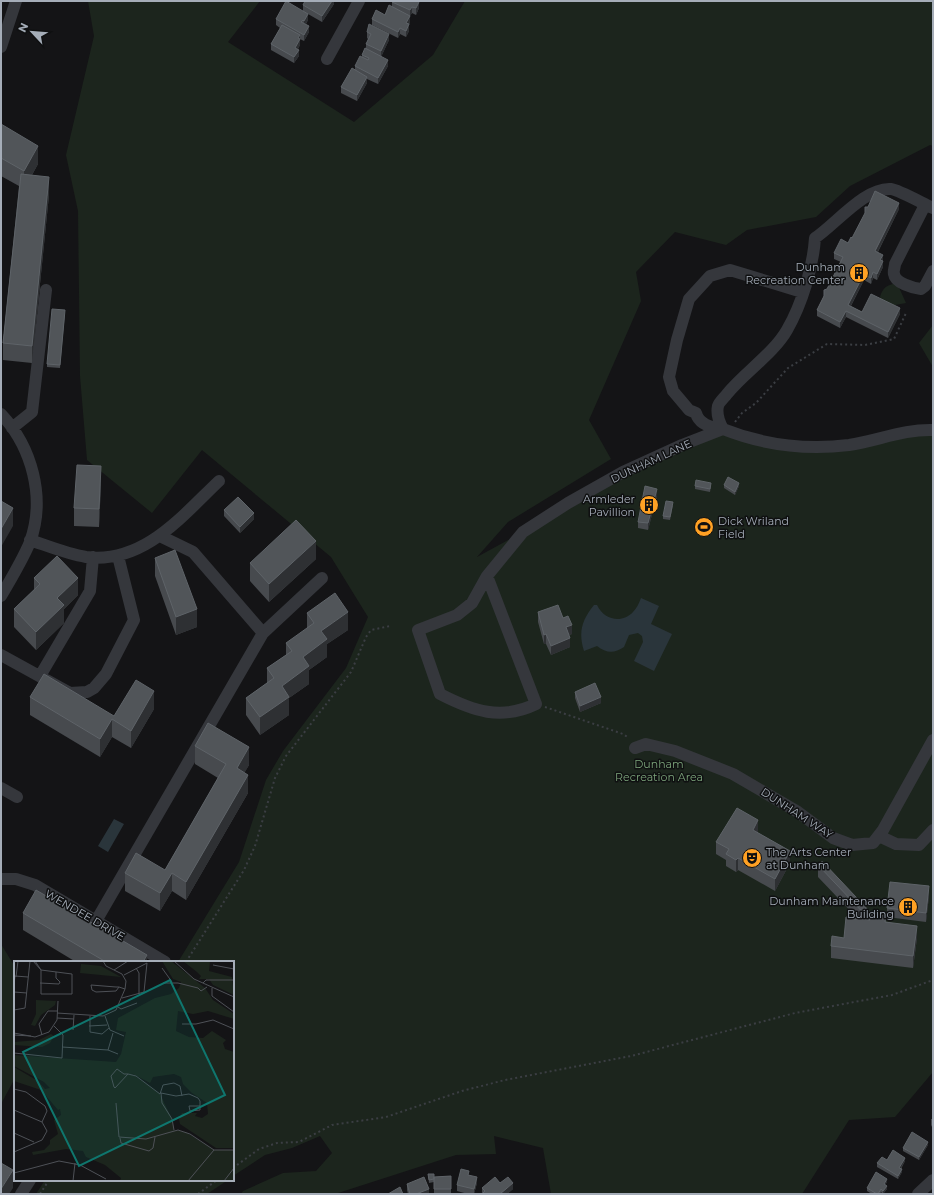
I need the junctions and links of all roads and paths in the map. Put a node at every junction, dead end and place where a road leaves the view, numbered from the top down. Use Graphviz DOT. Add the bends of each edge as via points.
graph roads {
  1 [pos="16,1"];
  2 [pos="359,1"];
  3 [pos="1,47"];
  4 [pos="327,59"];
  5 [pos="929,206"];
  6 [pos="933,271"];
  7 [pos="46,290"];
  8 [pos="802,292"];
  9 [pos="906,313"];
  10 [pos="718,405"];
  11 [pos="1,414"];
  12 [pos="696,414"];
  13 [pos="12,428"];
  14 [pos="728,428"];
  15 [pos="933,430"];
  16 [pos="220,481"];
  17 [pos="160,536"];
  18 [pos="30,540"];
  19 [pos="118,556"];
  20 [pos="93,557"];
  21 [pos="487,576"];
  22 [pos="322,578"];
  23 [pos="1,596"];
  24 [pos="390,626"];
  25 [pos="263,632"];
  26 [pos="1,655"];
  27 [pos="40,676"];
  28 [pos="536,704"];
  29 [pos="933,740"];
  30 [pos="635,748"];
  31 [pos="1,788"];
  32 [pos="17,797"];
  33 [pos="933,830"];
  34 [pos="878,836"];
  35 [pos="1,879"];
  36 [pos="96,921"];
  37 [pos="163,961"];
  38 [pos="187,961"];
  39 [pos="933,980"];
  40 [pos="234,1167"];
  41 [pos="933,1180"];
  42 [pos="29,1181"];
  43 [pos="48,1181"];
  44 [pos="216,1181"];
  45 [pos="21,1194"];
  46 [pos="40,1194"];
  47 [pos="198,1194"];
  48 [pos="918,1194"];
  1 -- 3 [label="street"];
  2 -- 4 [label="street"];
  5 -- 6 [label="street" via="895,264 894,274 896,279 920,289 925,286"];
  5 -- 8 [label="street" via="891,189 871,193 815,238 814,258"];
  7 -- 13 [label="street" via="32,412"];
  8 -- 10 [label="street" via="786,331 766,354 739,378"];
  8 -- 12 [label="street" via="730,270 710,276 690,299 669,377 673,391 689,410"];
  9 -- 14 [label="path" via="894,339 865,345 827,344 788,368 756,403"];
  10 -- 12 [label="street" via="708,412"];
  10 -- 14 [label="street" via="717,417"];
  11 -- 13 [label="street"];
  12 -- 14 [label="street" via="697,418 708,426"];
  13 -- 18 [label="street" via="25,448 35,482 36,502"];
  14 -- 15 [label="street" via="759,442 805,446 849,445 921,430"];
  14 -- 21 [label="street, DUNHAM LANE" via="682,445 623,472 568,503 523,532"];
  16 -- 17 [label="street"];
  17 -- 19 [label="street"];
  17 -- 25 [label="street" via="193,552"];
  18 -- 20 [label="street" via="77,555"];
  18 -- 23 [label="street" via="23,558"];
  19 -- 20 [label="street"];
  19 -- 27 [label="street" via="134,620 106,674 94,688 78,693 70,692"];
  20 -- 27 [label="street" via="90,591"];
  21 -- 28 [label="street"];
  21 -- 28 [label="street, DUNHAM LANE" via="472,603 457,615 418,630 440,694 463,706 496,714 521,711"];
  22 -- 25 [label="street"];
  24 -- 38 [label="path" via="371,630 351,672 286,756 275,778 255,846 244,870"];
  25 -- 36 [label="street"];
  26 -- 27 [label="street"];
  28 -- 30 [label="path" via="623,734 630,739"];
  29 -- 34 [label="street"];
  30 -- 34 [label="street, DUNHAM WAY" via="646,744 675,751 733,774 798,812 833,838 852,845 873,843"];
  31 -- 32 [label="street"];
  33 -- 34 [label="street" via="919,845 896,844"];
  35 -- 36 [label="street, WENDEE DRIVE" via="16,878 35,885"];
  36 -- 37 [label="street, WENDEE DRIVE"];
  39 -- 40 [label="path" via="892,995 795,1013 631,1056 505,1080 462,1091 386,1117 332,1125 299,1142 277,1143 259,1150"];
  41 -- 48 [label="street"];
  42 -- 45 [label="street"];
  43 -- 46 [label="path"];
  44 -- 47 [label="path"];
}
